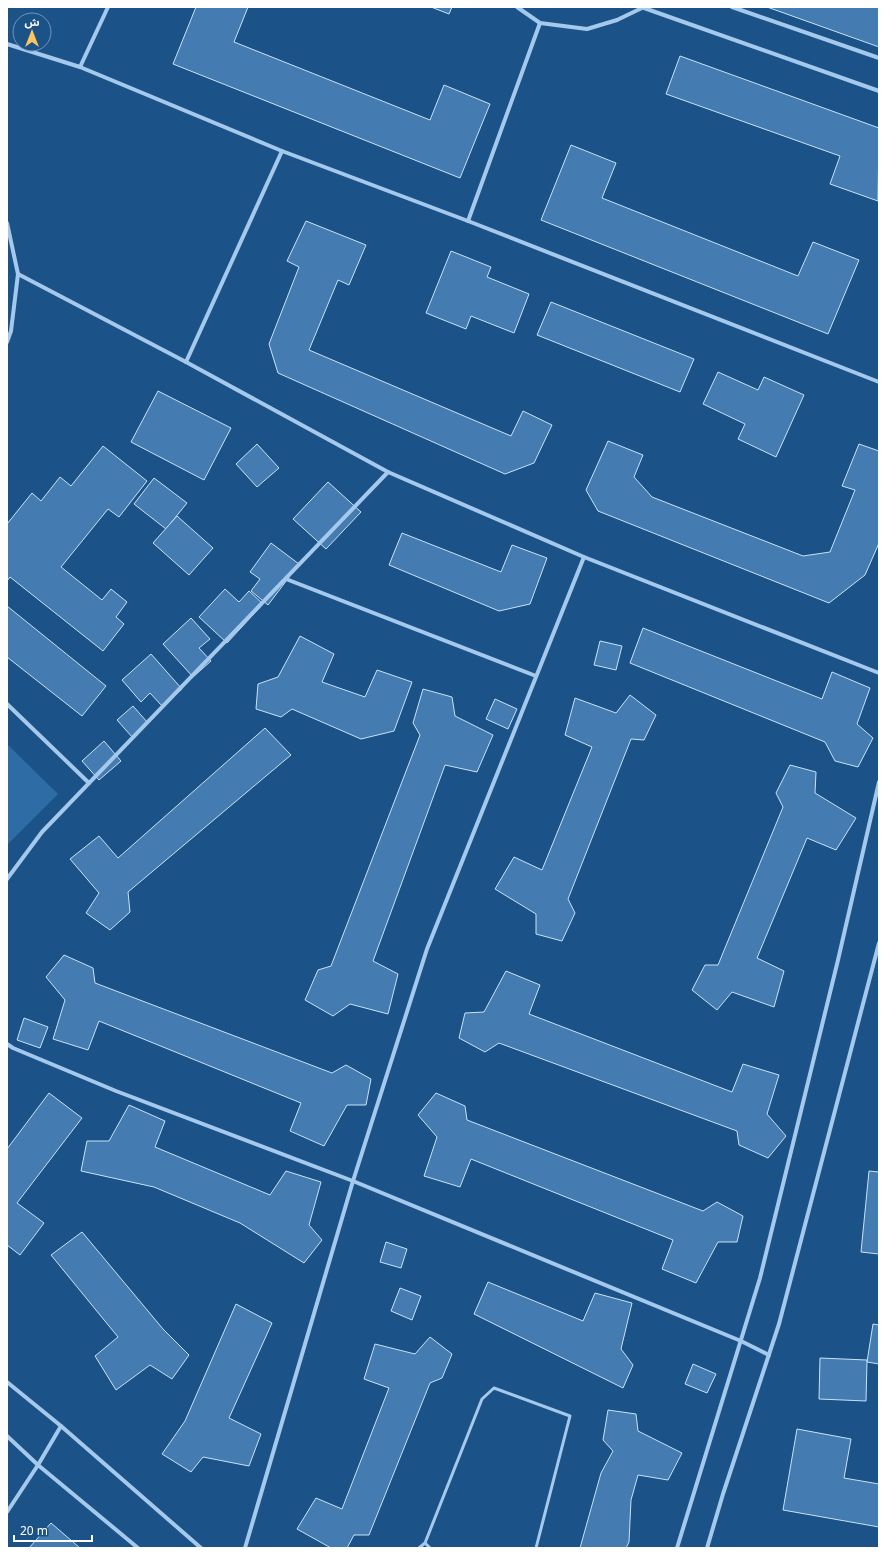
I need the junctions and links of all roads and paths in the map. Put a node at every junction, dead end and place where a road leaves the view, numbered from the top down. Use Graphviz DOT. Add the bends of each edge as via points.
graph roads {
  1 [pos="108,7"];
  2 [pos="517,7"];
  3 [pos="732,7"];
  4 [pos="644,8"];
  5 [pos="540,23"];
  6 [pos="7,44"];
  7 [pos="879,58"];
  8 [pos="80,67"];
  9 [pos="879,91"];
  10 [pos="282,151"];
  11 [pos="468,221"];
  12 [pos="7,223"];
  13 [pos="18,274"];
  14 [pos="7,342"];
  15 [pos="186,362"];
  16 [pos="879,382"];
  17 [pos="388,472"];
  18 [pos="584,557"];
  19 [pos="286,578"];
  20 [pos="879,673"];
  21 [pos="536,676"];
  22 [pos="7,704"];
  23 [pos="879,782"];
  24 [pos="89,783"];
  25 [pos="7,879"];
  26 [pos="879,943"];
  27 [pos="7,1044"];
  28 [pos="353,1181"];
  29 [pos="741,1341"];
  30 [pos="769,1355"];
  31 [pos="7,1382"];
  32 [pos="61,1426"];
  33 [pos="7,1436"];
  34 [pos="38,1465"];
  35 [pos="7,1512"];
  36 [pos="425,1544"];
  37 [pos="138,1548"];
  38 [pos="201,1548"];
  39 [pos="245,1548"];
  40 [pos="419,1548"];
  41 [pos="430,1548"];
  42 [pos="536,1548"];
  43 [pos="677,1548"];
  44 [pos="707,1548"];
  1 -- 8 [label="street"];
  2 -- 5 [label="street"];
  3 -- 7 [label="street"];
  4 -- 5 [label="street" via="587,29"];
  4 -- 9 [label="street"];
  5 -- 11 [label="street"];
  6 -- 8 [label="street"];
  8 -- 10 [label="street"];
  10 -- 11 [label="street"];
  10 -- 15 [label="street"];
  11 -- 16 [label="street"];
  12 -- 13 [label="street"];
  13 -- 14 [label="street"];
  13 -- 15 [label="street"];
  15 -- 17 [label="street"];
  17 -- 18 [label="street"];
  17 -- 19 [label="street"];
  18 -- 20 [label="street"];
  18 -- 21 [label="street"];
  19 -- 21 [label="street"];
  19 -- 24 [label="street"];
  21 -- 28 [label="street" via="428,949"];
  22 -- 24 [label="street"];
  23 -- 29 [label="street" via="804,1105 760,1278"];
  24 -- 25 [label="street" via="42,832"];
  26 -- 30 [label="street"];
  27 -- 28 [label="street" via="123,1094"];
  28 -- 29 [label="street"];
  28 -- 39 [label="street"];
  29 -- 30 [label="street"];
  29 -- 43 [label="street"];
  30 -- 44 [label="street"];
  31 -- 32 [label="street"];
  32 -- 34 [label="street"];
  32 -- 38 [label="street"];
  33 -- 34 [label="street"];
  34 -- 35 [label="street"];
  34 -- 37 [label="street"];
  36 -- 40 [label="lane"];
  36 -- 41 [label="lane"];
  36 -- 42 [label="lane" via="482,1399 494,1388 570,1416"];
}
